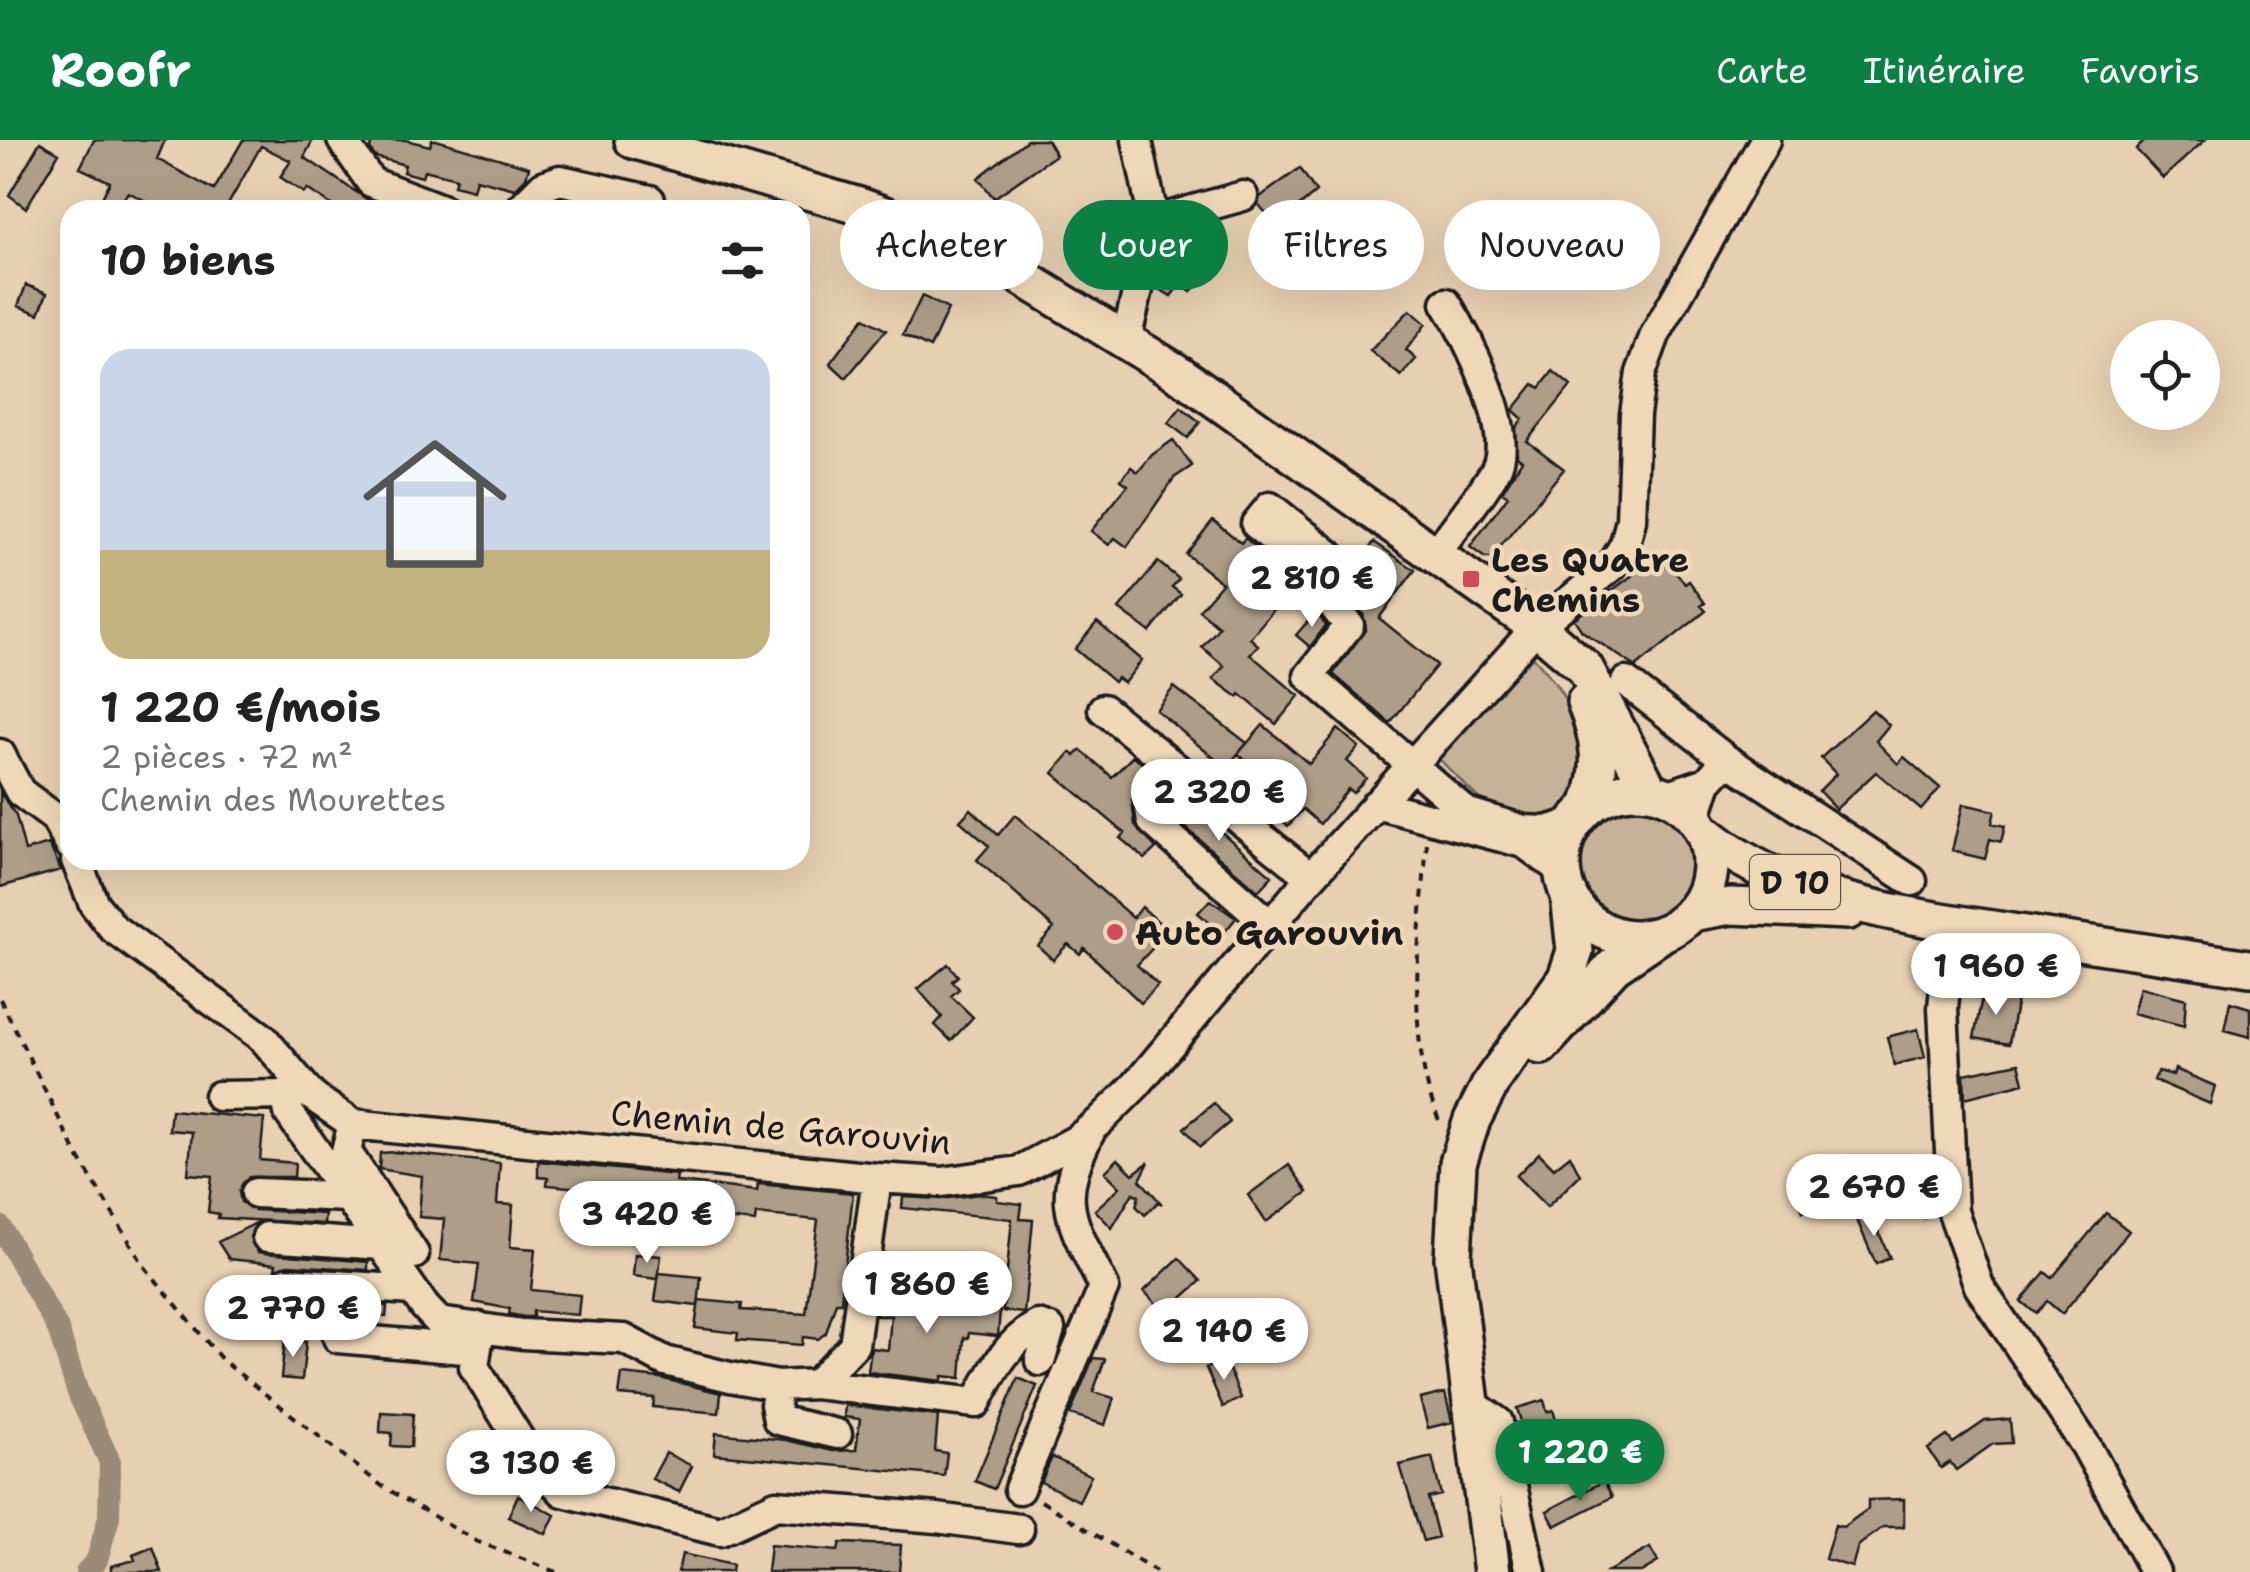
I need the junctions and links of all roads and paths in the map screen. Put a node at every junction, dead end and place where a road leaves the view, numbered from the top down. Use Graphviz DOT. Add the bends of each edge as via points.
graph roads {
  1 [pos="342,140"];
  2 [pos="633,140"];
  3 [pos="1138,140"];
  4 [pos="1765,140"];
  5 [pos="1243,196"];
  6 [pos="418,200"];
  7 [pos="529,200"];
  8 [pos="650,200"];
  9 [pos="1150,200"];
  10 [pos="1228,200"];
  11 [pos="1138,290"];
  12 [pos="1446,303"];
  13 [pos="1126,340"];
  14 [pos="1294,526"];
  15 [pos="1436,554"];
  16 [pos="1543,633"];
  17 [pos="1626,682"];
  18 [pos="1103,709"];
  19 [pos="0,754"];
  20 [pos="1728,760"];
  21 [pos="1412,765"];
  22 [pos="1178,770"];
  23 [pos="1707,782"];
  24 [pos="1658,794"];
  25 [pos="1376,804"];
  26 [pos="1582,814"];
  27 [pos="1428,818"];
  28 [pos="1699,825"];
  29 [pos="60,827"];
  30 [pos="80,870"];
  31 [pos="1311,877"];
  32 [pos="1565,883"];
  33 [pos="1906,897"];
  34 [pos="1680,922"];
  35 [pos="1950,922"];
  36 [pos="1270,925"];
  37 [pos="2250,968"];
  38 [pos="0,999"];
  39 [pos="294,1090"];
  40 [pos="219,1096"];
  41 [pos="353,1124"];
  42 [pos="1093,1127"];
  43 [pos="1458,1163"];
  44 [pos="877,1178"];
  45 [pos="256,1193"];
  46 [pos="348,1197"];
  47 [pos="1454,1219"];
  48 [pos="267,1237"];
  49 [pos="382,1245"];
  50 [pos="414,1254"];
  51 [pos="287,1282"];
  52 [pos="413,1290"];
  53 [pos="338,1338"];
  54 [pos="478,1338"];
  55 [pos="1040,1361"];
  56 [pos="816,1384"];
  57 [pos="778,1386"];
  58 [pos="1471,1404"];
  59 [pos="837,1434"];
  60 [pos="1020,1488"];
  61 [pos="1018,1530"];
  62 [pos="556,1572"];
  63 [pos="1156,1572"];
  64 [pos="1492,1572"];
  65 [pos="1530,1572"];
  66 [pos="2155,1572"];
  1 -- 6 [label="street" via="371,182"];
  2 -- 13 [label="main road" via="936,233"];
  3 -- 9 [label="street"];
  4 -- 16 [label="street, Chemin de Garouvin" via="1673,296 1646,360 1625,544 1612,566 1574,595"];
  5 -- 10 [label="street"];
  7 -- 8 [label="street" via="560,180"];
  11 -- 13 [label="street"];
  12 -- 15 [label="street" via="1484,381 1500,436 1498,464"];
  13 -- 15 [label="main road"];
  14 -- 21 [label="street" via="1330,554 1322,582 1349,625 1309,676"];
  15 -- 16 [label="main road"];
  16 -- 21 [label="street, Chemin de Garouvin"];
  16 -- 24 [label="main road" via="1585,668"];
  16 -- 26 [label="main road" via="1596,732 1599,781"];
  17 -- 20 [label="street"];
  18 -- 22 [label="street"];
  19 -- 29 [label="street" via="20,792"];
  20 -- 23 [label="street"];
  20 -- 33 [label="street"];
  21 -- 25 [label="street, Chemin de Garouvin"];
  21 -- 26 [label="street" via="1466,812 1524,830 1547,831"];
  22 -- 31 [label="street"];
  22 -- 36 [label="street" via="1149,803 1152,821"];
  23 -- 24 [label="street"];
  23 -- 28 [label="street"];
  24 -- 26 [label="main road" via="1628,790"];
  24 -- 28 [label="main road"];
  25 -- 27 [label="street"];
  25 -- 31 [label="street, Chemin de Garouvin"];
  26 -- 32 [label="main road" via="1564,846"];
  27 -- 32 [label="street" via="1524,843"];
  27 -- 43 [label="path" via="1420,1038 1434,1110"];
  28 -- 33 [label="main road, D 10" via="1731,856 1765,873"];
  28 -- 34 [label="main road" via="1710,874 1704,895"];
  30 -- 39 [label="street" via="114,929 262,1038"];
  31 -- 36 [label="street, Chemin de Garouvin"];
  32 -- 34 [label="main road" via="1582,914 1622,937 1646,937"];
  32 -- 43 [label="main road" via="1574,952 1566,978 1492,1081"];
  33 -- 34 [label="main road, D 10" via="1731,906"];
  33 -- 35 [label="main road, D 10"];
  34 -- 47 [label="main road" via="1614,966 1512,1084 1481,1136"];
  35 -- 37 [label="main road, D 10"];
  35 -- 66 [label="street" via="1943,1008 1953,1212 1979,1286 2086,1446"];
  36 -- 42 [label="street, Chemin de Garouvin"];
  38 -- 62 [label="path" via="75,1151 144,1266 222,1360 382,1486 476,1541"];
  39 -- 40 [label="street"];
  39 -- 41 [label="street"];
  39 -- 46 [label="street" via="290,1112"];
  41 -- 44 [label="street, Chemin de Garouvin"];
  41 -- 50 [label="street" via="346,1151"];
  42 -- 44 [label="street, Chemin de Garouvin" via="1019,1170 942,1182"];
  42 -- 60 [label="street" via="1068,1187 1068,1206 1104,1287"];
  43 -- 47 [label="main road"];
  44 -- 56 [label="street" via="854,1345"];
  45 -- 46 [label="street"];
  46 -- 49 [label="street"];
  47 -- 58 [label="main road"];
  48 -- 49 [label="street"];
  49 -- 52 [label="street"];
  51 -- 52 [label="street"];
  52 -- 54 [label="street" via="439,1322"];
  53 -- 54 [label="street"];
  54 -- 57 [label="street" via="624,1339 666,1360"];
  54 -- 61 [label="street" via="474,1367 531,1458 563,1492 720,1531 776,1505"];
  55 -- 56 [label="street" via="1050,1329 1038,1325 998,1360 976,1403"];
  56 -- 57 [label="street"];
  57 -- 59 [label="street" via="778,1420"];
  58 -- 64 [label="main road"];
  58 -- 65 [label="street" via="1498,1422"];
  60 -- 63 [label="path"];
}
